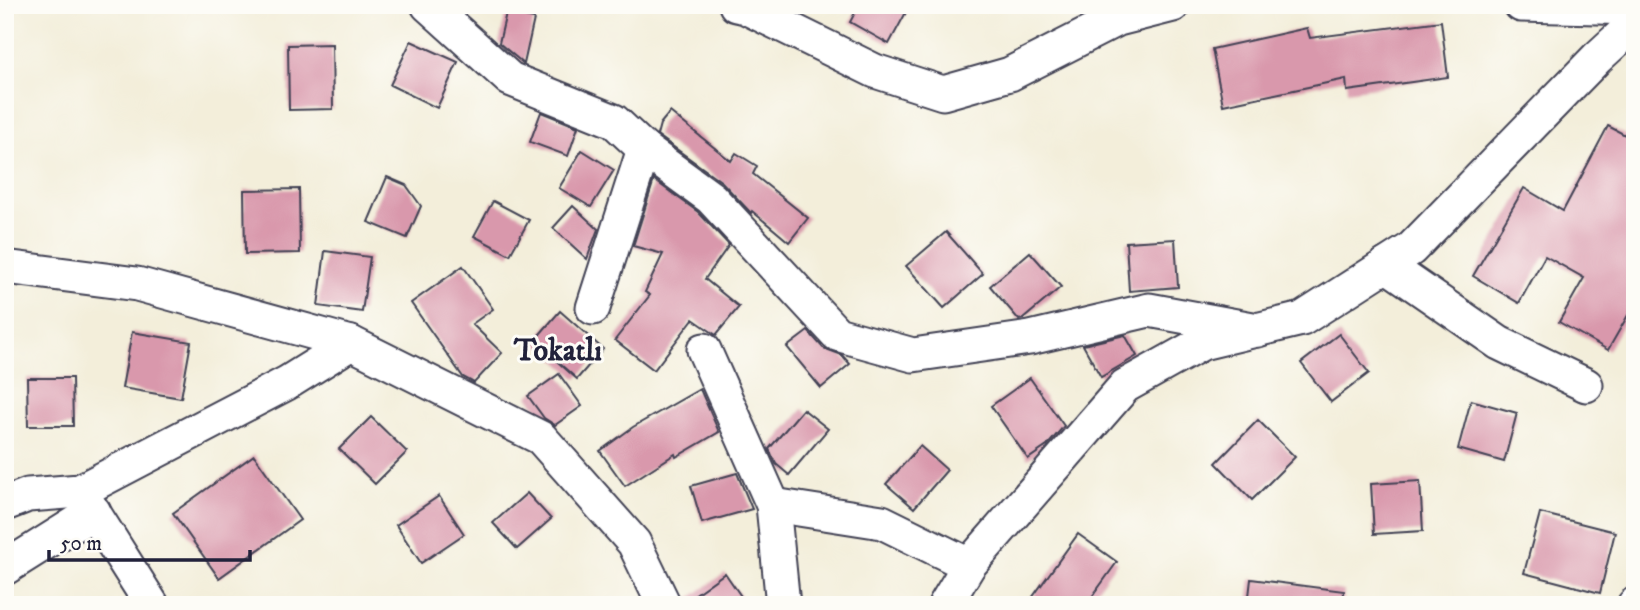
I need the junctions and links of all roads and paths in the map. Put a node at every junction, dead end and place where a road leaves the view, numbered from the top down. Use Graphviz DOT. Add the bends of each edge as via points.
graph roads {
  1 [pos="428,5"];
  2 [pos="736,5"];
  3 [pos="1173,5"];
  4 [pos="1521,5"];
  5 [pos="1635,8"];
  6 [pos="1635,23"];
  7 [pos="644,149"];
  8 [pos="1386,265"];
  9 [pos="5,267"];
  10 [pos="593,308"];
  11 [pos="1258,330"];
  12 [pos="351,343"];
  13 [pos="704,350"];
  14 [pos="1586,385"];
  15 [pos="87,501"];
  16 [pos="5,504"];
  17 [pos="774,505"];
  18 [pos="970,565"];
  19 [pos="5,568"];
  20 [pos="152,605"];
  21 [pos="664,605"];
  22 [pos="783,605"];
  23 [pos="945,605"];
  1 -- 7 [label="street" via="510,79 614,121"];
  2 -- 3 [label="street" via="875,71 943,93 1010,74 1118,19"];
  4 -- 5 [label="street"];
  6 -- 8 [label="street" via="1410,249"];
  7 -- 10 [label="street"];
  7 -- 11 [label="street" via="711,198 837,334 913,355 1030,338 1149,310"];
  8 -- 11 [label="street" via="1302,320"];
  8 -- 14 [label="street" via="1499,343"];
  9 -- 12 [label="street" via="137,284"];
  11 -- 18 [label="street" via="1202,343 1125,386"];
  12 -- 15 [label="street"];
  12 -- 21 [label="street" via="541,439 634,543"];
  13 -- 17 [label="street"];
  15 -- 16 [label="street" via="28,495"];
  15 -- 19 [label="street"];
  15 -- 20 [label="street"];
  17 -- 18 [label="street" via="882,522"];
  17 -- 22 [label="street"];
  18 -- 23 [label="street"];
}
